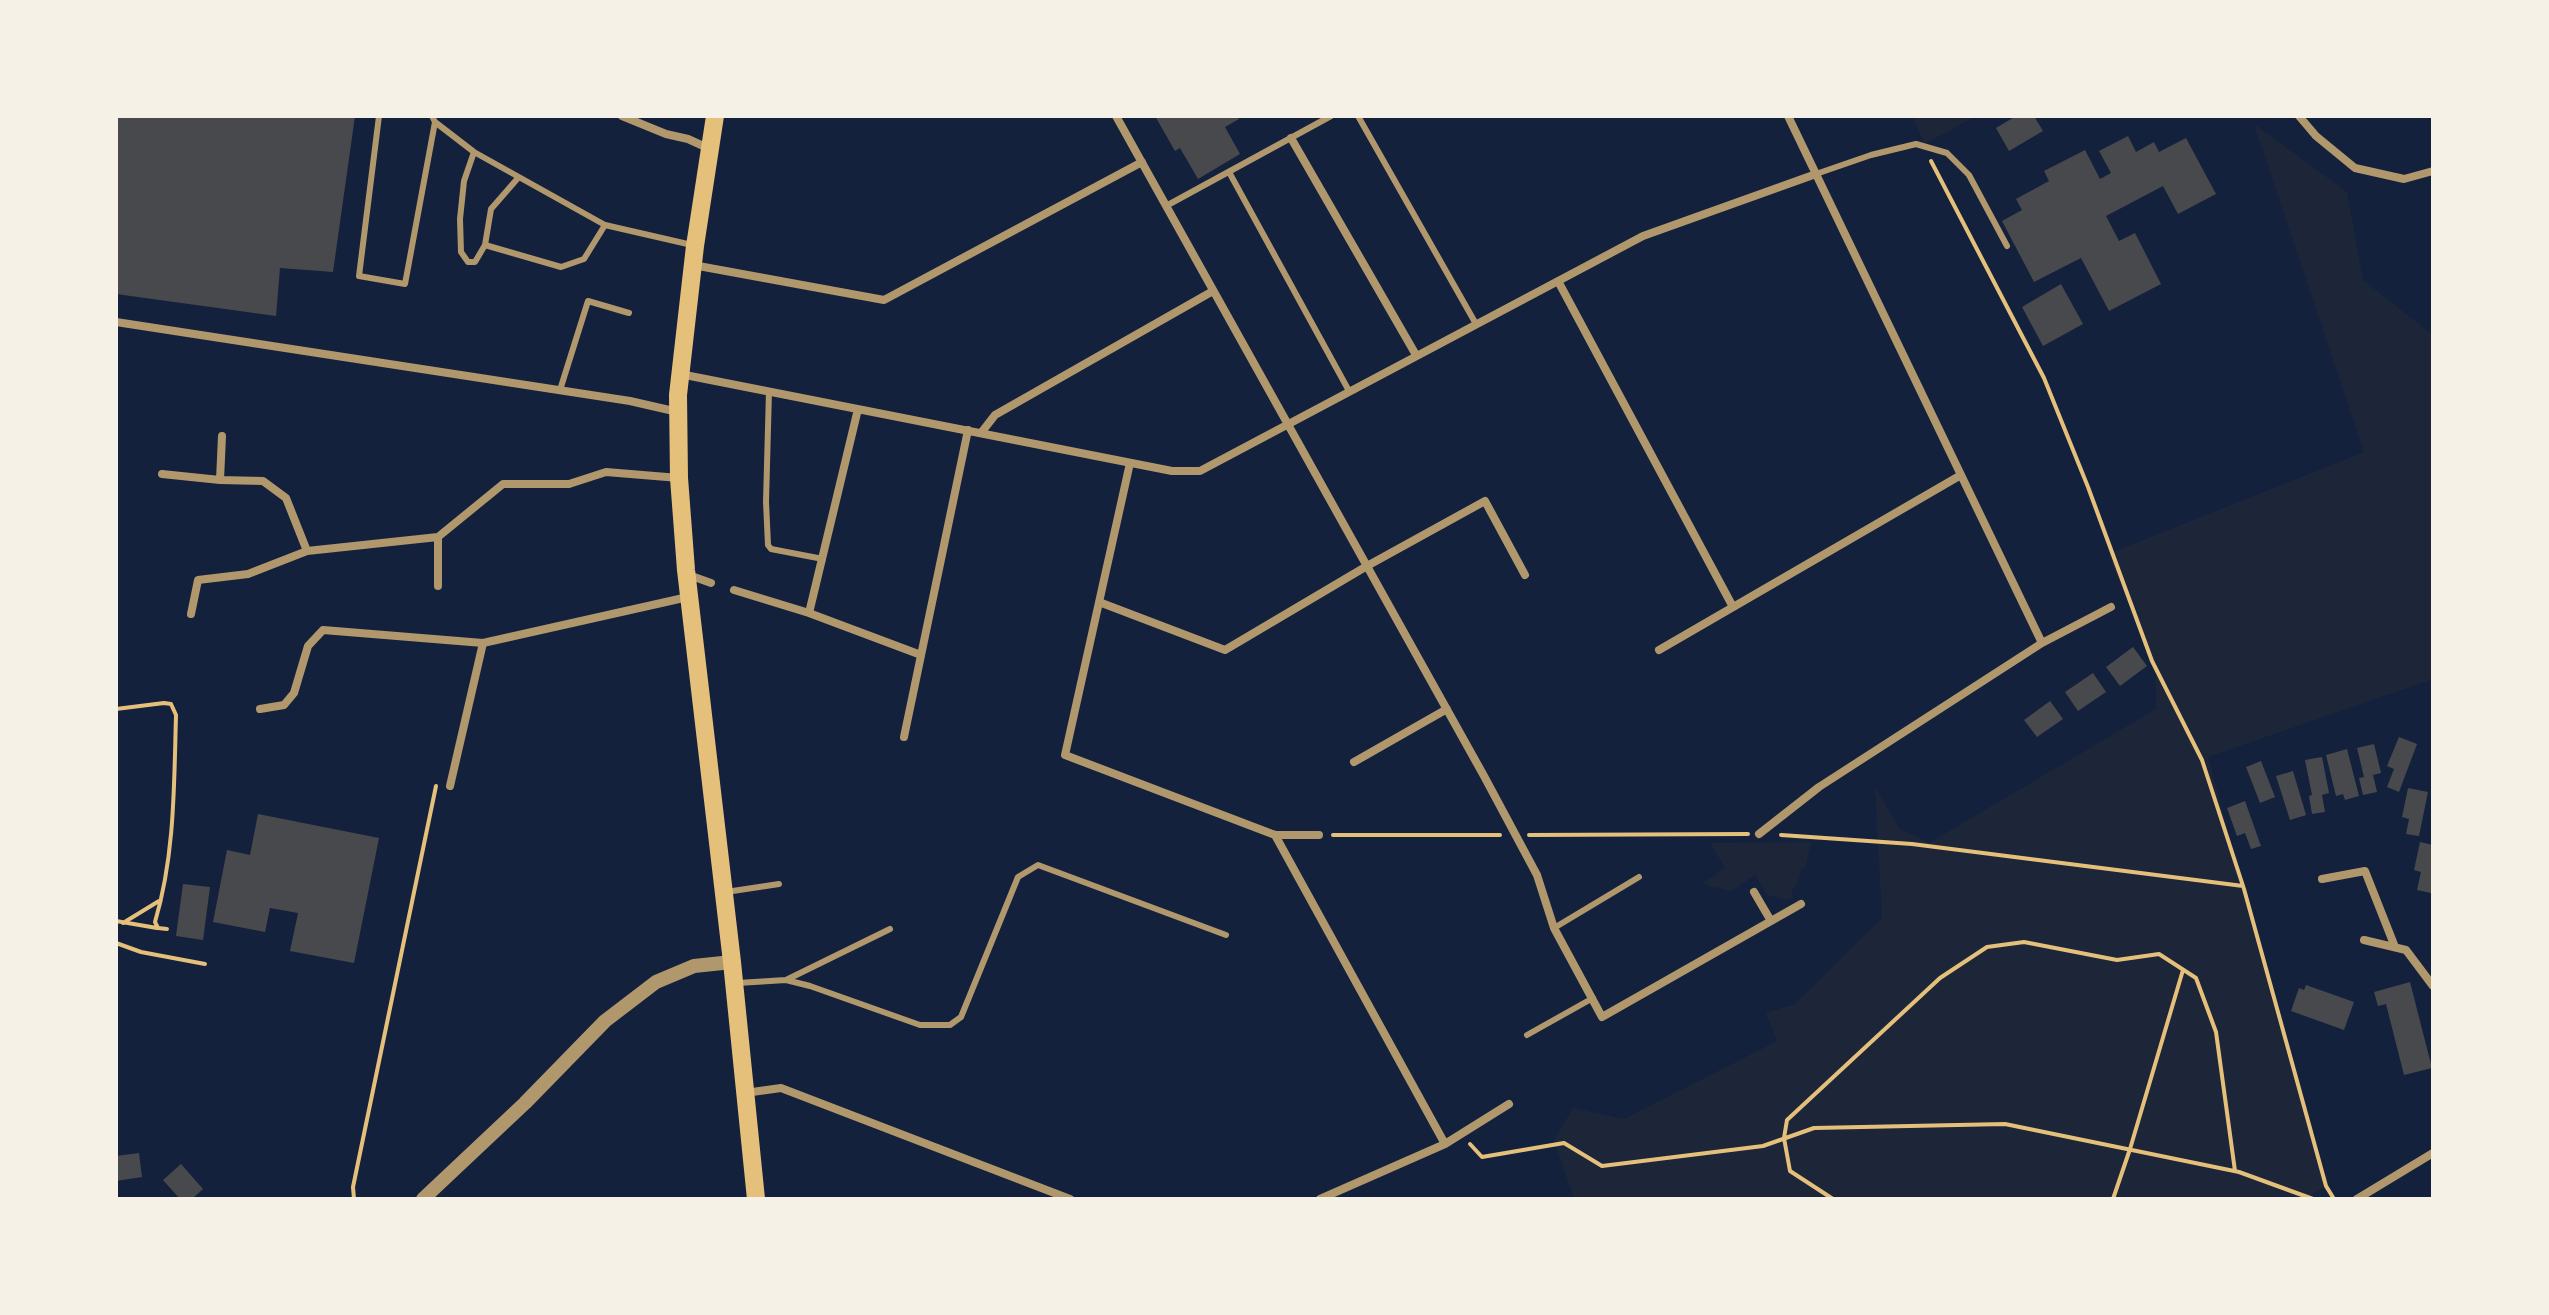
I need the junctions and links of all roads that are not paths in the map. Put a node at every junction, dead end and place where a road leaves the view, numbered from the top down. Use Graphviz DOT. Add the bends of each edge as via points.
graph roads {
  1 [pos="379,116"];
  2 [pos="622,116"];
  3 [pos="715,116"];
  4 [pos="1116,116"];
  5 [pos="1331,116"];
  6 [pos="1358,116"];
  7 [pos="1788,116"];
  8 [pos="2299,116"];
  9 [pos="434,119"];
  10 [pos="1291,138"];
  11 [pos="711,149"];
  12 [pos="474,152"];
  13 [pos="1142,162"];
  14 [pos="2433,171"];
  15 [pos="1229,172"];
  16 [pos="1816,174"];
  17 [pos="518,178"];
  18 [pos="1166,206"];
  19 [pos="605,225"];
  20 [pos="485,245"];
  21 [pos="695,246"];
  22 [pos="2007,246"];
  23 [pos="693,265"];
  24 [pos="1558,281"];
  25 [pos="1213,291"];
  26 [pos="629,313"];
  27 [pos="116,322"];
  28 [pos="1476,324"];
  29 [pos="1416,355"];
  30 [pos="680,374"];
  31 [pos="560,390"];
  32 [pos="769,391"];
  33 [pos="1349,391"];
  34 [pos="858,409"];
  35 [pos="678,412"];
  36 [pos="1287,423"];
  37 [pos="968,430"];
  38 [pos="981,433"];
  39 [pos="222,436"];
  40 [pos="1130,463"];
  41 [pos="162,474"];
  42 [pos="1961,475"];
  43 [pos="679,478"];
  44 [pos="220,480"];
  45 [pos="438,537"];
  46 [pos="307,551"];
  47 [pos="823,559"];
  48 [pos="1367,566"];
  49 [pos="686,574"];
  50 [pos="1525,575"];
  51 [pos="711,583"];
  52 [pos="438,586"];
  53 [pos="734,590"];
  54 [pos="688,597"];
  55 [pos="1099,602"];
  56 [pos="1733,607"];
  57 [pos="2111,607"];
  58 [pos="809,613"];
  59 [pos="191,614"];
  60 [pos="483,643"];
  61 [pos="2042,643"];
  62 [pos="1659,650"];
  63 [pos="921,655"];
  64 [pos="260,709"];
  65 [pos="1447,709"];
  66 [pos="904,737"];
  67 [pos="1354,762"];
  68 [pos="450,786"];
  69 [pos="1759,834"];
  70 [pos="1275,835"];
  71 [pos="1319,835"];
  72 [pos="1639,877"];
  73 [pos="2322,879"];
  74 [pos="779,884"];
  75 [pos="1754,892"];
  76 [pos="723,893"];
  77 [pos="1801,904"];
  78 [pos="1771,921"];
  79 [pos="1554,928"];
  80 [pos="890,929"];
  81 [pos="1226,935"];
  82 [pos="2364,940"];
  83 [pos="2395,947"];
  84 [pos="732,962"];
  85 [pos="786,980"];
  86 [pos="734,983"];
  87 [pos="2433,986"];
  88 [pos="1593,998"];
  89 [pos="1527,1035"];
  90 [pos="745,1093"];
  91 [pos="1509,1104"];
  92 [pos="1445,1144"];
  93 [pos="2433,1153"];
  94 [pos="2368,1196"];
  95 [pos="423,1199"];
  96 [pos="756,1199"];
  97 [pos="1070,1199"];
  98 [pos="1320,1199"];
  99 [pos="2357,1199"];
  1 -- 9 [label="lane" via="359,276 405,284"];
  2 -- 11 [label="street"];
  3 -- 11 [label="main road"];
  4 -- 13 [label="street"];
  5 -- 10 [label="lane"];
  6 -- 28 [label="lane"];
  7 -- 16 [label="street"];
  8 -- 14 [label="street" via="2355,168 2404,179"];
  9 -- 12 [label="lane"];
  10 -- 15 [label="lane"];
  10 -- 29 [label="street"];
  11 -- 21 [label="main road"];
  12 -- 17 [label="lane"];
  12 -- 20 [label="lane" via="464,181 461,252 468,262 475,262"];
  13 -- 18 [label="street"];
  13 -- 23 [label="street" via="884,300"];
  15 -- 18 [label="lane"];
  15 -- 33 [label="lane"];
  16 -- 22 [label="lane" via="1916,144 1947,153 1969,175"];
  16 -- 24 [label="street" via="1643,236"];
  16 -- 42 [label="street"];
  17 -- 19 [label="lane"];
  17 -- 20 [label="lane" via="491,209"];
  18 -- 25 [label="street"];
  19 -- 20 [label="lane" via="584,259 561,267"];
  19 -- 21 [label="lane"];
  21 -- 23 [label="main road"];
  23 -- 30 [label="main road"];
  24 -- 28 [label="street"];
  24 -- 56 [label="street"];
  25 -- 36 [label="street"];
  25 -- 38 [label="street" via="995,415"];
  26 -- 31 [label="lane" via="588,301"];
  27 -- 31 [label="street"];
  28 -- 29 [label="street"];
  29 -- 33 [label="street"];
  30 -- 32 [label="street"];
  30 -- 35 [label="main road"];
  31 -- 35 [label="street"];
  32 -- 34 [label="street"];
  32 -- 47 [label="lane" via="768,545"];
  33 -- 36 [label="street"];
  34 -- 37 [label="street"];
  34 -- 47 [label="street"];
  35 -- 43 [label="main road"];
  36 -- 40 [label="street" via="1200,471"];
  36 -- 48 [label="street"];
  37 -- 38 [label="street"];
  37 -- 63 [label="street"];
  38 -- 40 [label="street"];
  39 -- 44 [label="street"];
  40 -- 55 [label="street"];
  41 -- 44 [label="street"];
  42 -- 56 [label="street"];
  42 -- 61 [label="street"];
  43 -- 45 [label="street" via="606,472 569,484 503,484"];
  43 -- 49 [label="main road"];
  44 -- 46 [label="street" via="263,481 286,498"];
  45 -- 46 [label="street"];
  45 -- 52 [label="street"];
  46 -- 59 [label="street" via="248,574 198,580"];
  47 -- 58 [label="street"];
  48 -- 50 [label="street" via="1485,501"];
  48 -- 55 [label="street" via="1225,650"];
  48 -- 65 [label="street"];
  49 -- 51 [label="street"];
  49 -- 54 [label="main road"];
  53 -- 58 [label="street"];
  54 -- 60 [label="street"];
  54 -- 76 [label="main road"];
  55 -- 70 [label="street" via="1065,755"];
  56 -- 62 [label="street"];
  57 -- 61 [label="street"];
  58 -- 63 [label="street"];
  60 -- 64 [label="street" via="323,630 308,646 294,693 284,705"];
  60 -- 68 [label="street"];
  61 -- 69 [label="street" via="1819,787"];
  63 -- 66 [label="street"];
  65 -- 67 [label="street"];
  65 -- 79 [label="street" via="1537,875"];
  70 -- 71 [label="street"];
  70 -- 92 [label="street"];
  72 -- 79 [label="lane"];
  73 -- 83 [label="street" via="2365,871"];
  74 -- 76 [label="lane"];
  75 -- 78 [label="street"];
  76 -- 84 [label="main road"];
  77 -- 78 [label="street"];
  78 -- 88 [label="street" via="1602,1017"];
  79 -- 88 [label="street"];
  80 -- 85 [label="lane"];
  81 -- 85 [label="lane" via="1038,865 1018,877 961,1017 950,1025 920,1025"];
  82 -- 83 [label="street"];
  83 -- 87 [label="street" via="2406,950"];
  84 -- 86 [label="main road"];
  84 -- 95 [label="street" via="694,966 656,982 605,1021"];
  85 -- 86 [label="lane"];
  86 -- 90 [label="main road"];
  88 -- 89 [label="lane"];
  90 -- 96 [label="main road"];
  90 -- 97 [label="street" via="781,1088"];
  91 -- 92 [label="street"];
  92 -- 98 [label="street"];
  93 -- 94 [label="street"];
  94 -- 99 [label="street"];
}
